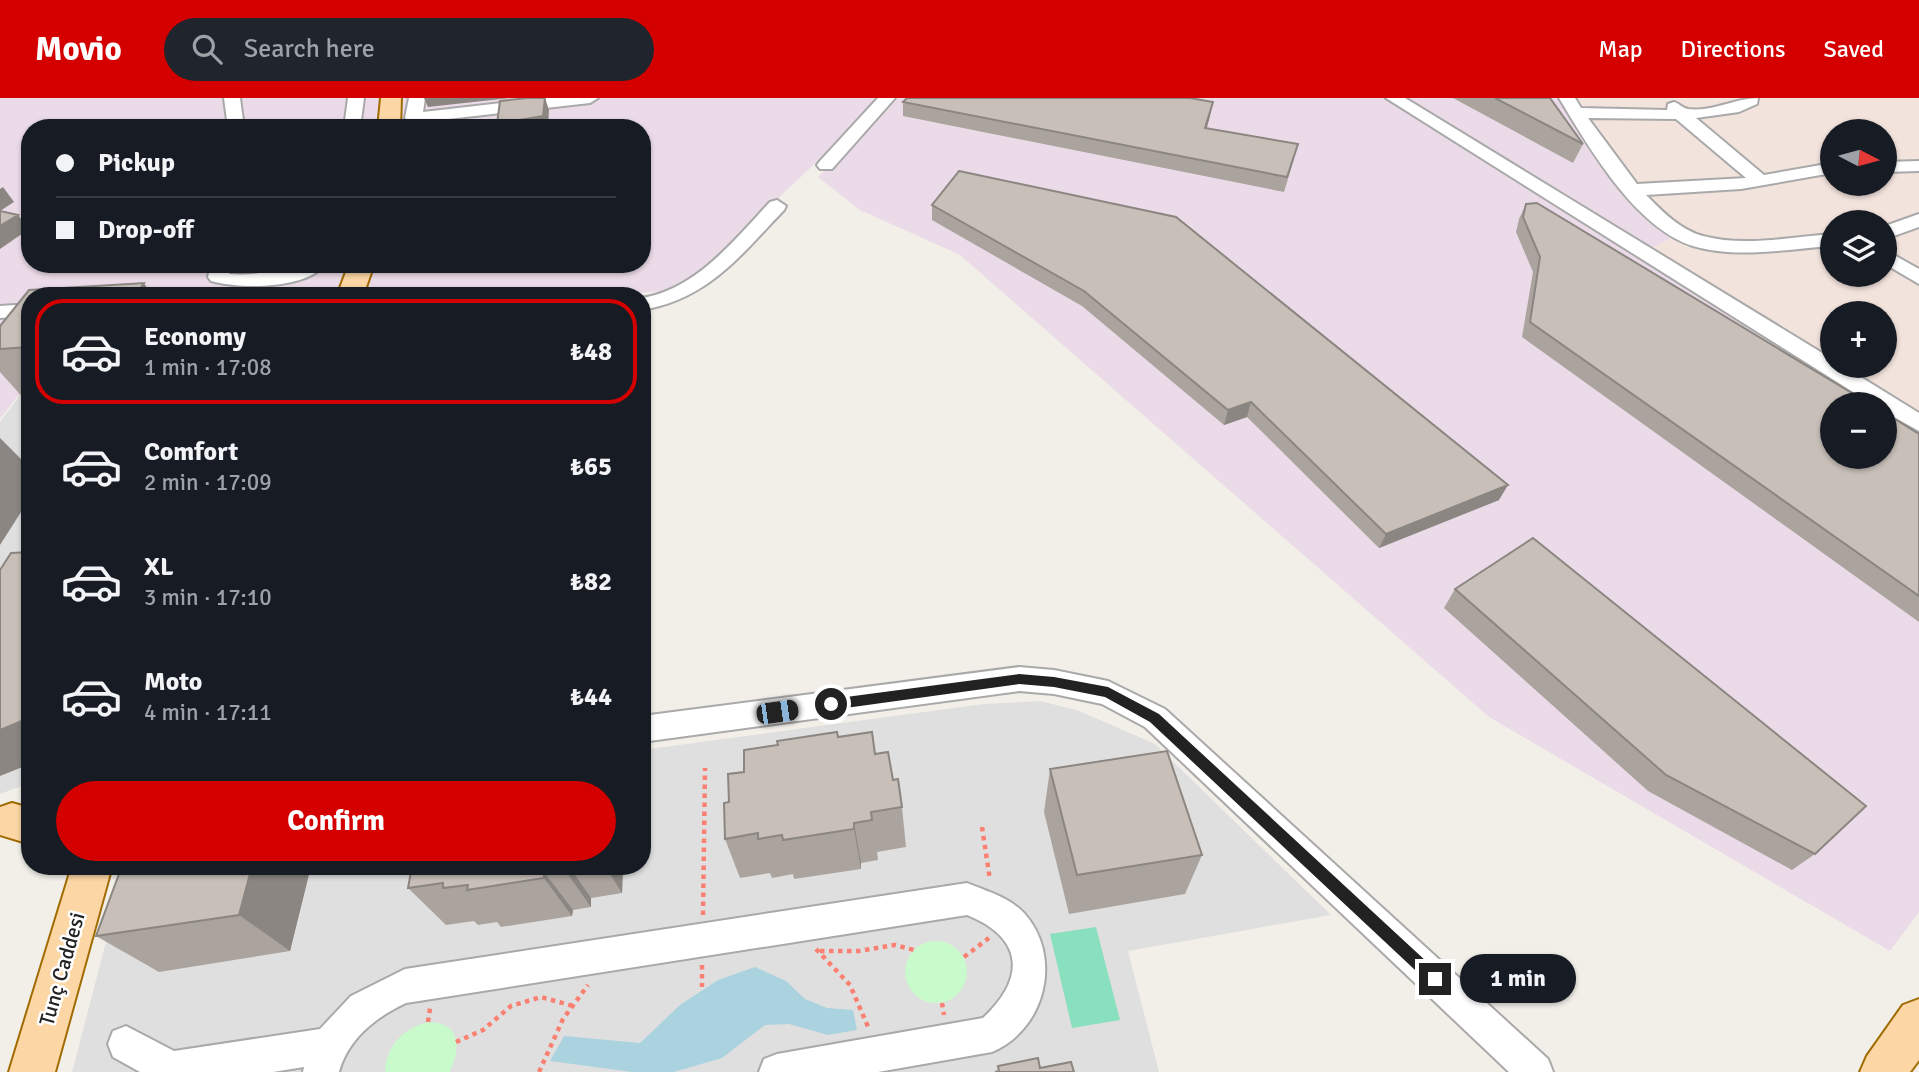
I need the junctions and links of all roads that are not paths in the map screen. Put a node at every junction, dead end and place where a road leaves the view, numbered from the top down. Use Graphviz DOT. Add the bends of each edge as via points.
graph roads {
  1 [pos="232,98"];
  2 [pos="356,98"];
  3 [pos="391,98"];
  4 [pos="417,98"];
  5 [pos="590,98"];
  6 [pos="887,98"];
  7 [pos="1394,98"];
  8 [pos="1669,98"];
  9 [pos="1750,98"];
  10 [pos="1571,105"];
  11 [pos="1679,114"];
  12 [pos="235,119"];
  13 [pos="353,119"];
  14 [pos="390,119"];
  15 [pos="826,165"];
  16 [pos="1919,166"];
  17 [pos="1897,167"];
  18 [pos="1820,168"];
  19 [pos="1760,181"];
  20 [pos="1631,190"];
  21 [pos="777,206"];
  22 [pos="1919,220"];
  23 [pos="1897,228"];
  24 [pos="1820,241"];
  25 [pos="1897,264"];
  26 [pos="296,273"];
  27 [pos="1919,278"];
  28 [pos="220,280"];
  29 [pos="651,302"];
  30 [pos="21,311"];
  31 [pos="0,312"];
  32 [pos="1919,423"];
  33 [pos="651,728"];
  34 [pos="89,875"];
  35 [pos="1919,1021"];
  36 [pos="126,1044"];
  37 [pos="326,1058"];
  38 [pos="32,1072"];
  39 [pos="777,1072"];
  40 [pos="1535,1072"];
  41 [pos="1883,1072"];
  1 -- 12 [label="street"];
  2 -- 13 [label="street"];
  3 -- 14 [label="main road"];
  4 -- 5 [label="lane" via="413,118"];
  6 -- 15 [label="lane"];
  7 -- 32 [label="street"];
  8 -- 11 [label="street"];
  9 -- 11 [label="street" via="1745,106 1731,110"];
  10 -- 11 [label="street"];
  10 -- 20 [label="street"];
  11 -- 19 [label="street"];
  16 -- 17 [label="street"];
  18 -- 19 [label="street"];
  19 -- 20 [label="street"];
  20 -- 24 [label="street" via="1677,233 1698,241 1734,245"];
  21 -- 29 [label="lane" via="696,286 677,297"];
  22 -- 23 [label="street"];
  25 -- 27 [label="street"];
  26 -- 28 [label="street"];
  30 -- 31 [label="street"];
  33 -- 40 [label="street" via="1019,679 1108,693 1155,718"];
  34 -- 38 [label="main road, Tunç Caddesi"];
  35 -- 41 [label="main road"];
  36 -- 37 [label="street" via="171,1070"];
  37 -- 39 [label="street" via="356,1013 379,996 405,986 967,899 994,908 1021,934 1029,955 1030,978 1024,1000 1011,1020 992,1034"];
}
